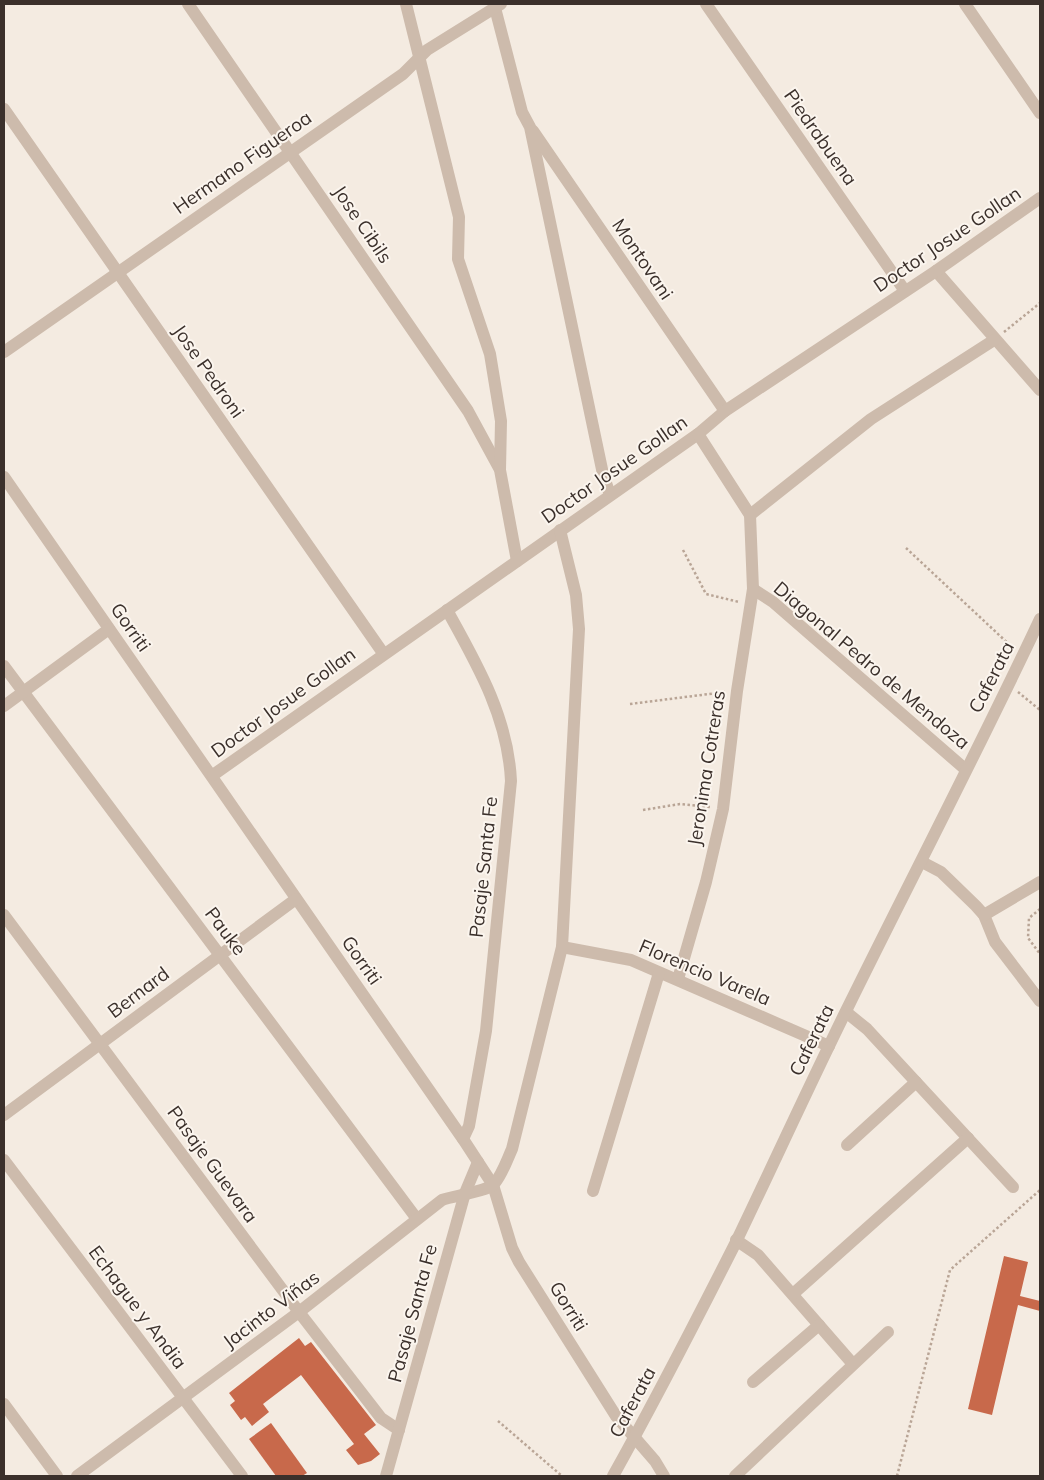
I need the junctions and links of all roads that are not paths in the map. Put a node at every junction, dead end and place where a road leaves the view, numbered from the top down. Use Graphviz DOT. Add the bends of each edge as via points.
graph roads {
  1 [pos="188,4"];
  2 [pos="406,4"];
  3 [pos="706,4"];
  4 [pos="965,4"];
  5 [pos="497,5"];
  6 [pos="420,56"];
  7 [pos="4,109"];
  8 [pos="1040,113"];
  9 [pos="530,127"];
  10 [pos="290,150"];
  11 [pos="1040,198"];
  12 [pos="936,271"];
  13 [pos="117,272"];
  14 [pos="905,291"];
  15 [pos="994,340"];
  16 [pos="4,352"];
  17 [pos="1040,390"];
  18 [pos="725,412"];
  19 [pos="698,434"];
  20 [pos="500,470"];
  21 [pos="4,477"];
  22 [pos="610,495"];
  23 [pos="750,515"];
  24 [pos="560,530"];
  25 [pos="517,561"];
  26 [pos="753,590"];
  27 [pos="447,610"];
  28 [pos="1040,619"];
  29 [pos="109,628"];
  30 [pos="383,653"];
  31 [pos="4,666"];
  32 [pos="23,692"];
  33 [pos="4,706"];
  34 [pos="965,770"];
  35 [pos="213,776"];
  36 [pos="922,862"];
  37 [pos="1040,882"];
  38 [pos="296,899"];
  39 [pos="4,914"];
  40 [pos="984,915"];
  41 [pos="562,947"];
  42 [pos="220,954"];
  43 [pos="659,973"];
  44 [pos="678,979"];
  45 [pos="1040,1001"];
  46 [pos="846,1012"];
  47 [pos="100,1043"];
  48 [pos="829,1046"];
  49 [pos="916,1082"];
  50 [pos="4,1115"];
  51 [pos="968,1138"];
  52 [pos="463,1139"];
  53 [pos="847,1145"];
  54 [pos="4,1160"];
  55 [pos="478,1162"];
  56 [pos="493,1185"];
  57 [pos="1013,1187"];
  58 [pos="593,1191"];
  59 [pos="464,1193"];
  60 [pos="417,1219"];
  61 [pos="736,1240"];
  62 [pos="793,1294"];
  63 [pos="299,1312"];
  64 [pos="819,1324"];
  65 [pos="888,1332"];
  66 [pos="852,1364"];
  67 [pos="753,1382"];
  68 [pos="184,1398"];
  69 [pos="4,1404"];
  70 [pos="399,1430"];
  71 [pos="634,1438"];
  72 [pos="57,1476"];
  73 [pos="77,1476"];
  74 [pos="242,1476"];
  75 [pos="386,1476"];
  76 [pos="613,1476"];
  77 [pos="664,1476"];
  78 [pos="735,1476"];
  1 -- 10 [label="street, Jose Cibils"];
  2 -- 6 [label="street"];
  3 -- 14 [label="street, Piedrabuena"];
  4 -- 8 [label="street"];
  5 -- 6 [label="street, Hermano Figueroa"];
  5 -- 9 [label="street" via="522,112"];
  6 -- 10 [label="street, Hermano Figueroa" via="403,74"];
  6 -- 20 [label="street" via="459,217 458,259 490,354 501,421"];
  7 -- 13 [label="street, Jose Pedroni"];
  9 -- 18 [label="street, Montovani"];
  9 -- 22 [label="street"];
  10 -- 13 [label="street, Hermano Figueroa"];
  10 -- 20 [label="street, Jose Cibils" via="468,411"];
  11 -- 12 [label="street, Doctor Josue Gollan"];
  12 -- 14 [label="street, Doctor Josue Gollan"];
  12 -- 15 [label="street"];
  13 -- 16 [label="street, Hermano Figueroa"];
  13 -- 30 [label="street, Jose Pedroni"];
  14 -- 18 [label="street, Doctor Josue Gollan"];
  15 -- 17 [label="street"];
  15 -- 23 [label="street" via="871,419"];
  18 -- 19 [label="street, Doctor Josue Gollan"];
  19 -- 22 [label="street, Doctor Josue Gollan"];
  19 -- 23 [label="street"];
  20 -- 25 [label="street"];
  21 -- 29 [label="street, Gorriti"];
  22 -- 24 [label="street, Doctor Josue Gollan"];
  23 -- 26 [label="street"];
  24 -- 25 [label="street, Doctor Josue Gollan"];
  24 -- 41 [label="street" via="576,595 579,629"];
  25 -- 27 [label="street, Doctor Josue Gollan"];
  26 -- 34 [label="street, Diagonal Pedro de Mendoza" via="773,602"];
  26 -- 44 [label="street, Jeronima Cotreras" via="736,691 723,809"];
  27 -- 30 [label="street, Doctor Josue Gollan"];
  27 -- 52 [label="street, Pasaje Santa Fe" via="492,697 510,761 512,781 486,1031"];
  28 -- 34 [label="street, Caferata"];
  29 -- 32 [label="street"];
  29 -- 35 [label="street, Gorriti"];
  30 -- 35 [label="street, Doctor Josue Gollan"];
  31 -- 32 [label="street, Pauke"];
  32 -- 33 [label="street"];
  32 -- 42 [label="street, Pauke"];
  34 -- 36 [label="street, Caferata"];
  35 -- 38 [label="street, Gorriti"];
  36 -- 40 [label="street" via="941,872"];
  36 -- 46 [label="street, Caferata"];
  37 -- 40 [label="street"];
  38 -- 42 [label="street, Bernard"];
  38 -- 52 [label="street, Gorriti"];
  39 -- 47 [label="street, Pasaje Guevara"];
  40 -- 45 [label="street" via="994,942"];
  41 -- 43 [label="street, Florencio Varela" via="631,960"];
  41 -- 56 [label="street" via="512,1149"];
  42 -- 47 [label="street, Bernard"];
  42 -- 60 [label="street, Pauke"];
  43 -- 44 [label="street, Florencio Varela"];
  43 -- 58 [label="street"];
  44 -- 48 [label="street, Florencio Varela"];
  46 -- 48 [label="street, Caferata"];
  46 -- 49 [label="street" via="867,1028"];
  47 -- 50 [label="street, Bernard"];
  47 -- 63 [label="street, Pasaje Guevara"];
  48 -- 61 [label="street, Caferata"];
  49 -- 51 [label="street"];
  49 -- 53 [label="street"];
  51 -- 57 [label="street"];
  51 -- 62 [label="street"];
  52 -- 55 [label="street, Gorriti"];
  54 -- 68 [label="street, Echague y Andia"];
  55 -- 56 [label="street, Gorriti"];
  55 -- 59 [label="street, Pasaje Santa Fe"];
  56 -- 59 [label="street, Jacinto Viñas" via="478,1192"];
  56 -- 71 [label="street, Gorriti" via="519,1262 616,1416"];
  59 -- 60 [label="street, Jacinto Viñas" via="442,1200"];
  59 -- 70 [label="street, Pasaje Santa Fe"];
  60 -- 63 [label="street, Jacinto Viñas"];
  61 -- 62 [label="street" via="758,1255"];
  61 -- 71 [label="street, Caferata"];
  62 -- 64 [label="street"];
  63 -- 68 [label="street, Jacinto Viñas"];
  63 -- 70 [label="street, Pasaje Guevara" via="381,1418"];
  64 -- 66 [label="street"];
  64 -- 67 [label="street"];
  65 -- 66 [label="street"];
  66 -- 78 [label="street"];
  68 -- 73 [label="street, Jacinto Viñas"];
  68 -- 74 [label="street, Echague y Andia"];
  69 -- 72 [label="street"];
  70 -- 75 [label="street, Pasaje Santa Fe"];
  71 -- 76 [label="street, Caferata"];
  71 -- 77 [label="street, Gorriti"];
}
